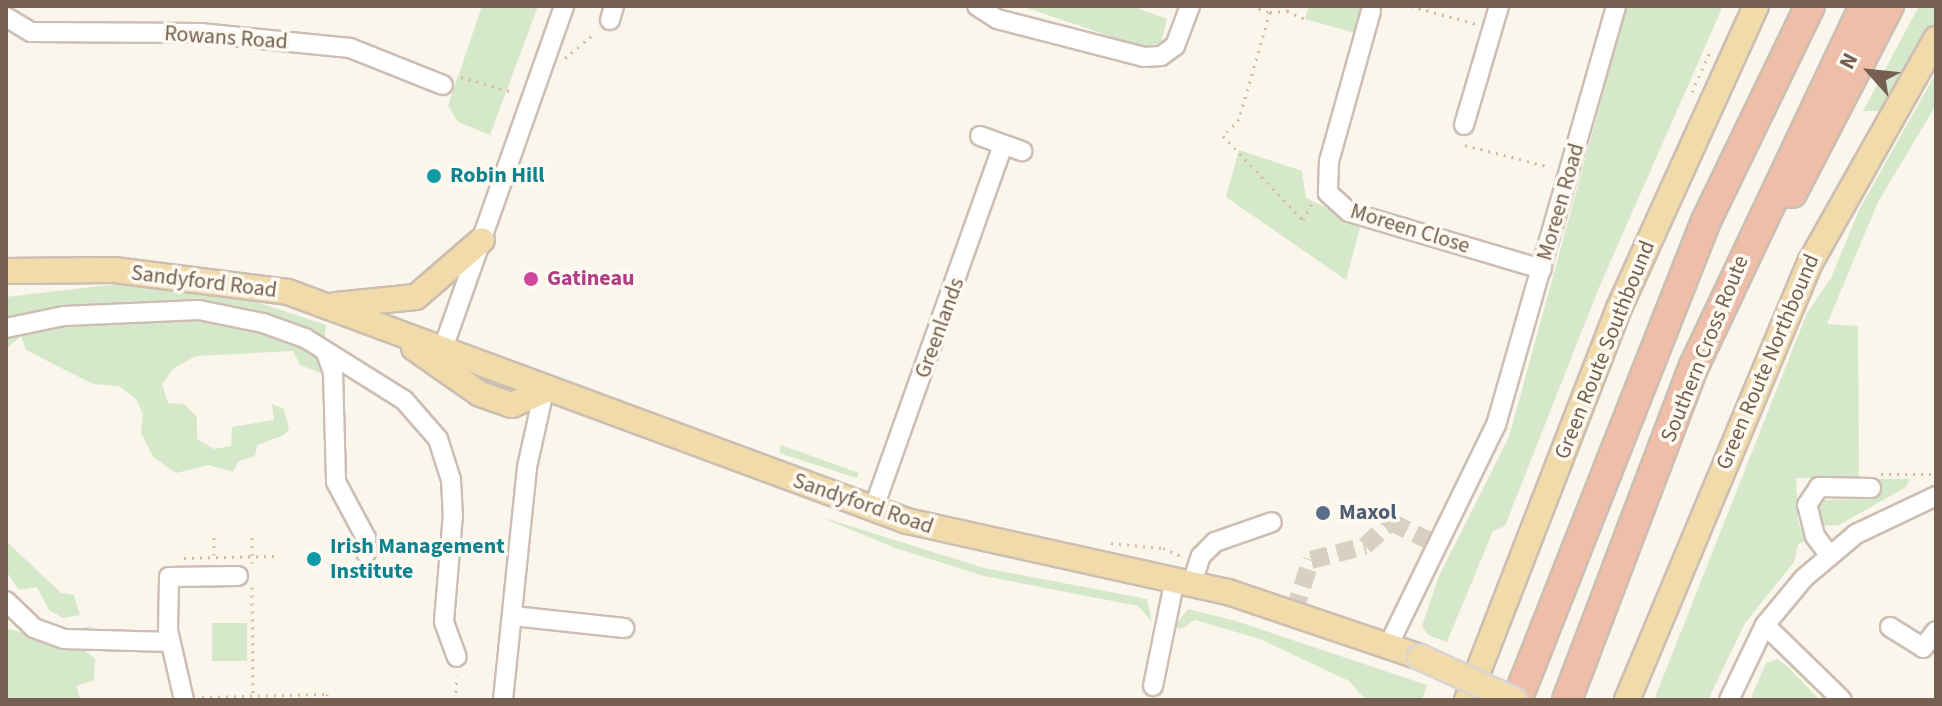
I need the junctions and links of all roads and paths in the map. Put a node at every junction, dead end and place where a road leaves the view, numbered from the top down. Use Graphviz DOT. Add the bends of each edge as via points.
graph roads {
  1 [pos="564,6"];
  2 [pos="977,6"];
  3 [pos="1190,6"];
  4 [pos="1251,6"];
  5 [pos="1411,6"];
  6 [pos="1499,6"];
  7 [pos="1616,6"];
  8 [pos="1756,6"];
  9 [pos="1796,6"];
  10 [pos="1810,6"];
  11 [pos="1864,6"];
  12 [pos="1889,6"];
  13 [pos="1288,9"];
  14 [pos="1371,11"];
  15 [pos="1270,12"];
  16 [pos="612,13"];
  17 [pos="6,17"];
  18 [pos="1305,19"];
  19 [pos="1493,28"];
  20 [pos="1936,39"];
  21 [pos="538,81"];
  22 [pos="443,85"];
  23 [pos="510,91"];
  24 [pos="1464,125"];
  25 [pos="980,136"];
  26 [pos="1003,145"];
  27 [pos="1022,151"];
  28 [pos="1569,172"];
  29 [pos="1326,177"];
  30 [pos="1706,221"];
  31 [pos="482,240"];
  32 [pos="1542,269"];
  33 [pos="6,271"];
  34 [pos="330,306"];
  35 [pos="6,328"];
  36 [pos="396,333"];
  37 [pos="442,351"];
  38 [pos="326,353"];
  39 [pos="544,391"];
  40 [pos="1936,474"];
  41 [pos="1871,488"];
  42 [pos="1936,496"];
  43 [pos="873,510"];
  44 [pos="1272,522"];
  45 [pos="214,535"];
  46 [pos="252,537"];
  47 [pos="366,553"];
  48 [pos="1830,556"];
  49 [pos="213,559"];
  50 [pos="1619,569"];
  51 [pos="238,576"];
  52 [pos="1183,581"];
  53 [pos="6,601"];
  54 [pos="513,616"];
  55 [pos="1765,625"];
  56 [pos="1890,627"];
  57 [pos="624,628"];
  58 [pos="1936,631"];
  59 [pos="170,642"];
  60 [pos="1389,644"];
  61 [pos="457,657"];
  62 [pos="1153,686"];
  63 [pos="253,695"];
  64 [pos="184,700"];
  65 [pos="202,700"];
  66 [pos="327,700"];
  67 [pos="455,700"];
  68 [pos="503,700"];
  69 [pos="1467,700"];
  70 [pos="1515,700"];
  71 [pos="1567,700"];
  72 [pos="1627,700"];
  73 [pos="1729,700"];
  74 [pos="1842,700"];
  1 -- 21 [label="street"];
  2 -- 3 [label="street" via="997,19 1144,57 1161,56 1175,46"];
  4 -- 15 [label="path"];
  5 -- 19 [label="path"];
  6 -- 19 [label="street"];
  7 -- 28 [label="street, Moreen Road"];
  8 -- 69 [label="main road, Green Route Southbound" via="1619,308"];
  9 -- 30 [label="highway"];
  10 -- 30 [label="highway"];
  11 -- 50 [label="highway, Southern Cross Route" via="1694,366"];
  12 -- 50 [label="highway" via="1777,222 1649,515"];
  13 -- 15 [label="path"];
  13 -- 18 [label="path"];
  14 -- 29 [label="street"];
  15 -- 29 [label="path" via="1239,119 1223,136 1303,220"];
  16 -- 21 [label="path"];
  17 -- 22 [label="street, Rowans Road" via="31,32 200,33 350,48"];
  19 -- 24 [label="street"];
  20 -- 72 [label="main road, Green Route Northbound" via="1811,261"];
  21 -- 31 [label="street"];
  22 -- 23 [label="path" via="466,75"];
  24 -- 28 [label="path" via="1464,144"];
  25 -- 26 [label="street"];
  26 -- 27 [label="street"];
  26 -- 43 [label="street, Greenlands"];
  28 -- 32 [label="street, Moreen Road"];
  29 -- 32 [label="street, Moreen Close" via="1328,193 1349,212"];
  30 -- 70 [label="highway"];
  31 -- 34 [label="main road" via="416,297"];
  31 -- 37 [label="street"];
  32 -- 60 [label="street, Moreen Road" via="1505,399 1478,468"];
  33 -- 34 [label="main road, Sandyford Road" via="114,270 230,281"];
  34 -- 36 [label="main road, Sandyford Road"];
  35 -- 38 [label="street" via="64,316 199,310 277,327"];
  36 -- 37 [label="main road, Sandyford Road"];
  36 -- 39 [label="main road, Sandyford Road" via="480,394 512,405"];
  37 -- 39 [label="main road, Sandyford Road"];
  38 -- 47 [label="street" via="333,372 336,482 366,538"];
  38 -- 61 [label="street" via="364,371 404,400 438,439 451,480 453,514 444,622"];
  39 -- 43 [label="main road, Sandyford Road"];
  39 -- 54 [label="street" via="527,467"];
  40 -- 41 [label="path" via="1871,474"];
  41 -- 48 [label="street" via="1819,487 1807,505 1815,536"];
  42 -- 48 [label="street" via="1856,534"];
  43 -- 52 [label="main road, Sandyford Road" via="995,544"];
  44 -- 52 [label="street" via="1215,542"];
  45 -- 49 [label="path"];
  46 -- 63 [label="path"];
  48 -- 55 [label="street"];
  50 -- 71 [label="highway, Southern Cross Route"];
  51 -- 59 [label="street" via="169,577"];
  52 -- 60 [label="main road, Sandyford Road"];
  52 -- 62 [label="street"];
  53 -- 59 [label="street" via="34,628 64,639"];
  54 -- 57 [label="street"];
  54 -- 68 [label="street"];
  55 -- 73 [label="street"];
  55 -- 74 [label="street"];
  56 -- 58 [label="street" via="1923,648"];
  59 -- 64 [label="street"];
  60 -- 70 [label="main road, Sandyford Road, bridge"];
  61 -- 67 [label="path"];
  63 -- 65 [label="path" via="202,695"];
  63 -- 66 [label="path" via="327,694"];
}
